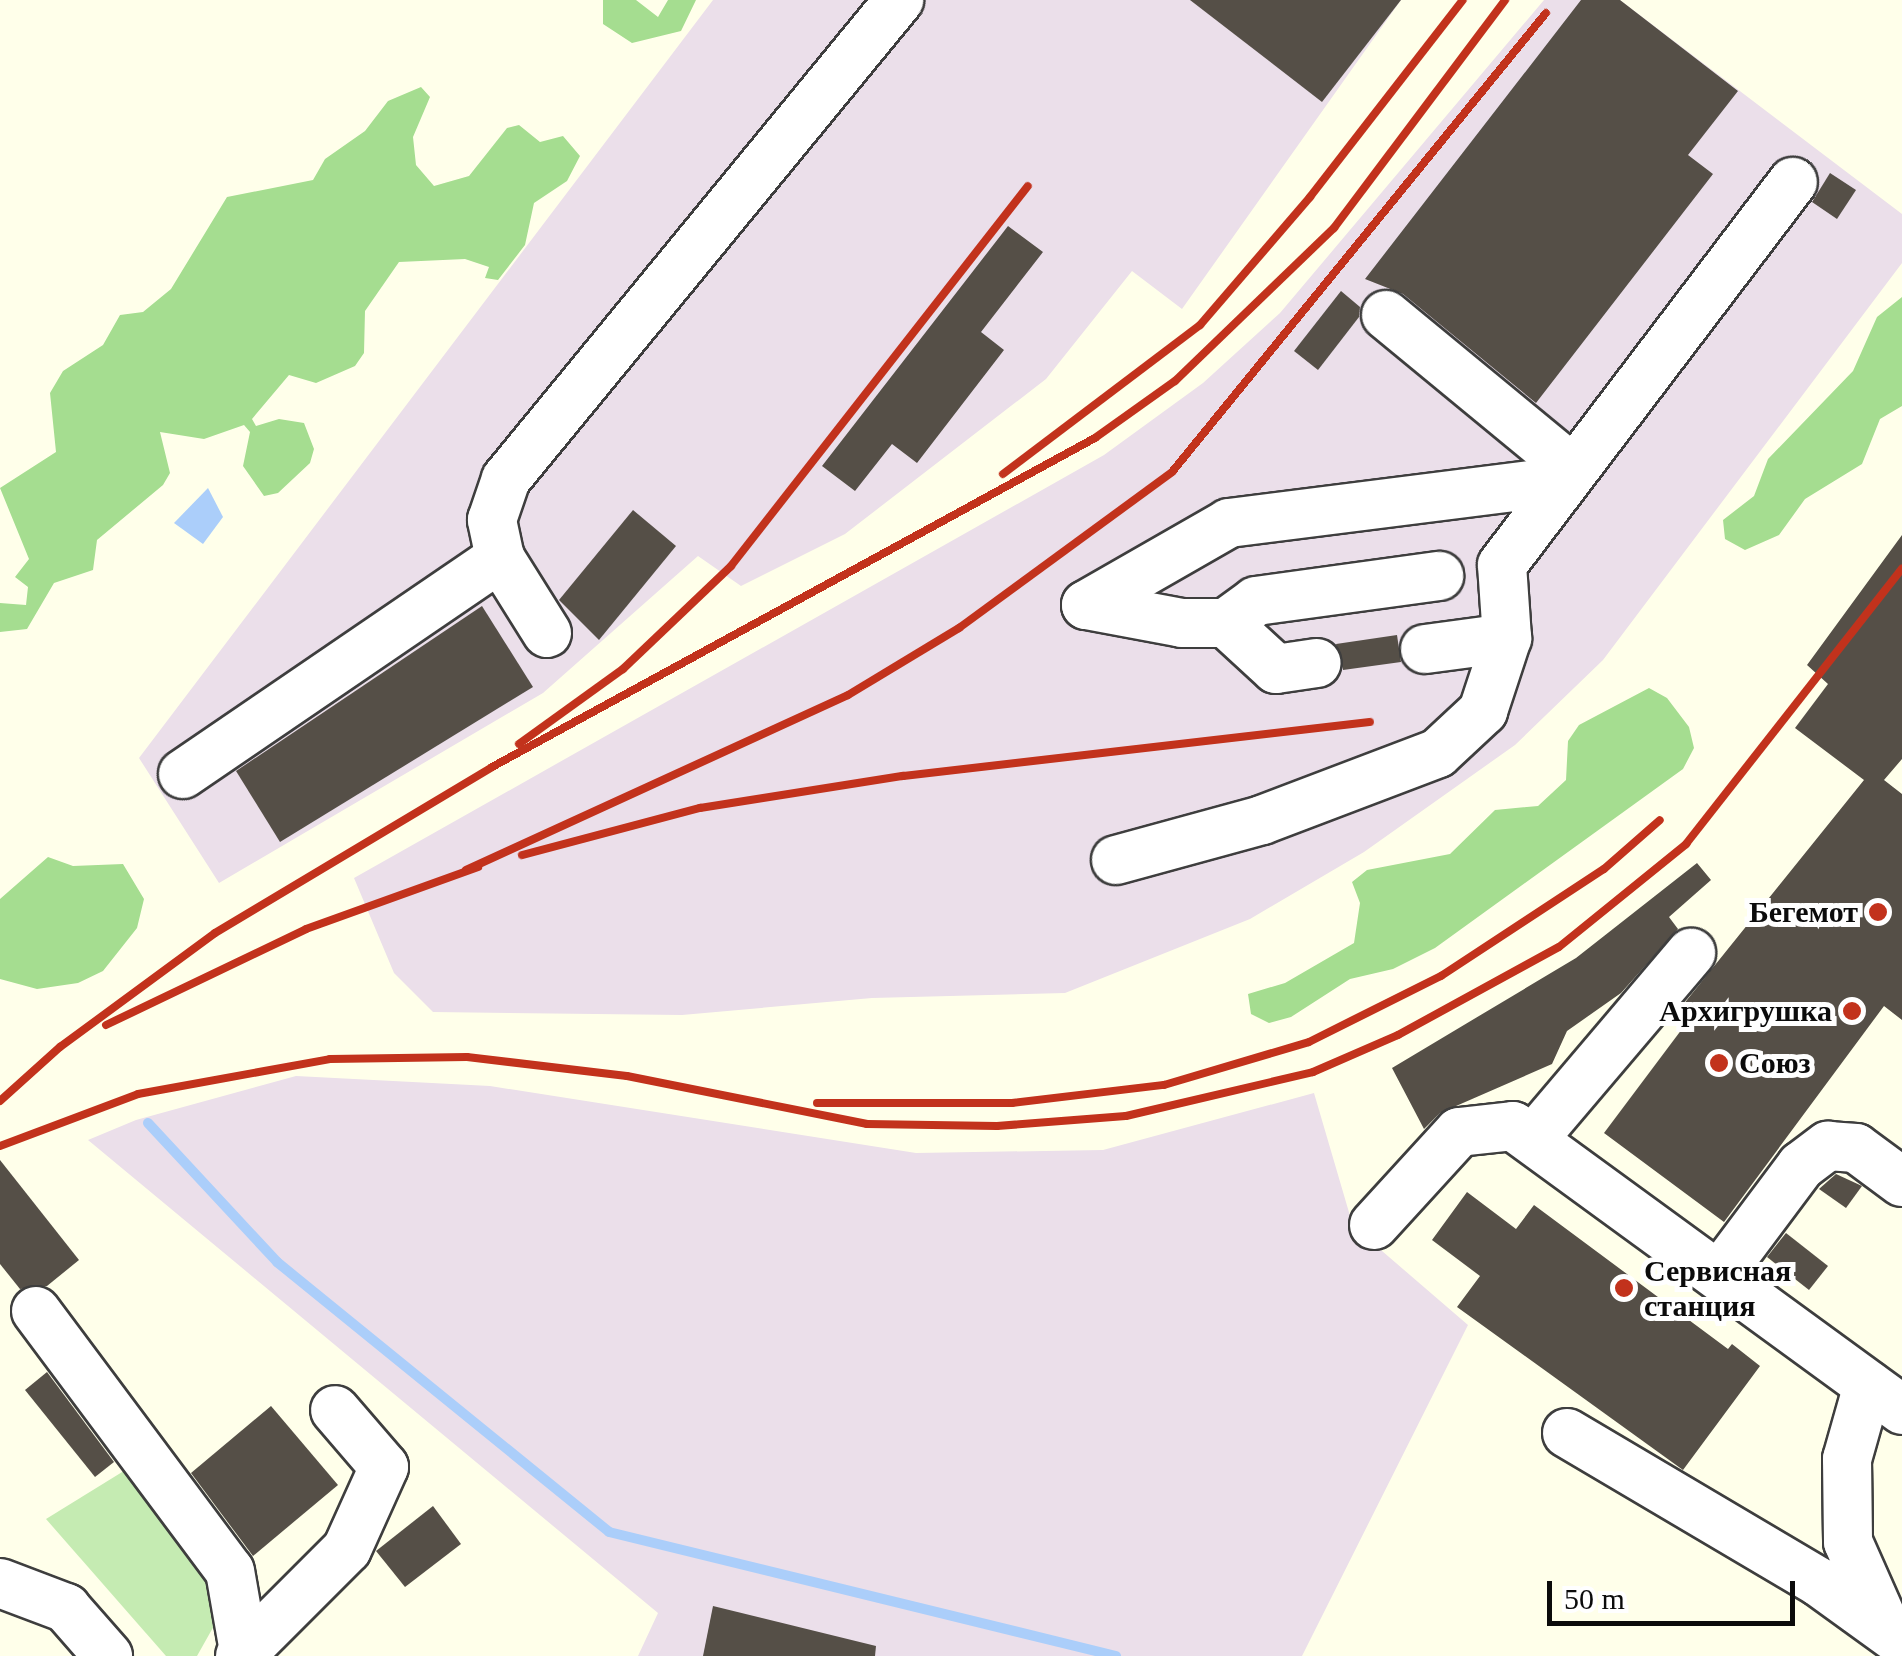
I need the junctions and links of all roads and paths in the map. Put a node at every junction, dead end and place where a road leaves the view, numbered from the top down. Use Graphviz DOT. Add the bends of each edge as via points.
graph roads {
  1 [pos="899,0"];
  2 [pos="1793,182"];
  3 [pos="1386,314"];
  4 [pos="1568,475"];
  5 [pos="500,558"];
  6 [pos="1439,576"];
  7 [pos="1226,623"];
  8 [pos="547,633"];
  9 [pos="1507,638"];
  10 [pos="1425,649"];
  11 [pos="1316,663"];
  12 [pos="184,774"];
  13 [pos="1116,860"];
  14 [pos="1690,953"];
  15 [pos="1534,1138"];
  16 [pos="1902,1182"];
  17 [pos="1374,1226"];
  18 [pos="1721,1273"];
  19 [pos="36,1311"];
  20 [pos="1885,1398"];
  21 [pos="335,1410"];
  22 [pos="1567,1434"];
  23 [pos="0,1584"];
  24 [pos="1891,1636"];
  25 [pos="242,1654"];
  26 [pos="108,1656"];
  1 -- 5 [label="lane" via="506,480 492,520"];
  2 -- 4 [label="lane"];
  3 -- 4 [label="lane"];
  4 -- 7 [label="lane" via="1229,523 1086,605 1182,623"];
  4 -- 9 [label="lane" via="1502,564"];
  5 -- 8 [label="lane"];
  5 -- 12 [label="lane"];
  6 -- 7 [label="lane" via="1256,601"];
  7 -- 11 [label="lane" via="1276,669"];
  9 -- 10 [label="lane"];
  9 -- 13 [label="lane" via="1482,712 1438,753 1262,820"];
  14 -- 15 [label="lane"];
  15 -- 17 [label="lane" via="1513,1126 1459,1132"];
  15 -- 18 [label="lane"];
  16 -- 18 [label="lane" via="1856,1148 1828,1146 1801,1166"];
  18 -- 20 [label="lane"];
  19 -- 25 [label="lane" via="230,1571"];
  20 -- 24 [label="lane" via="1847,1459 1848,1542"];
  21 -- 25 [label="lane" via="384,1467 347,1549"];
  22 -- 24 [label="lane" via="1819,1582"];
  23 -- 26 [label="lane" via="66,1608"];
}
